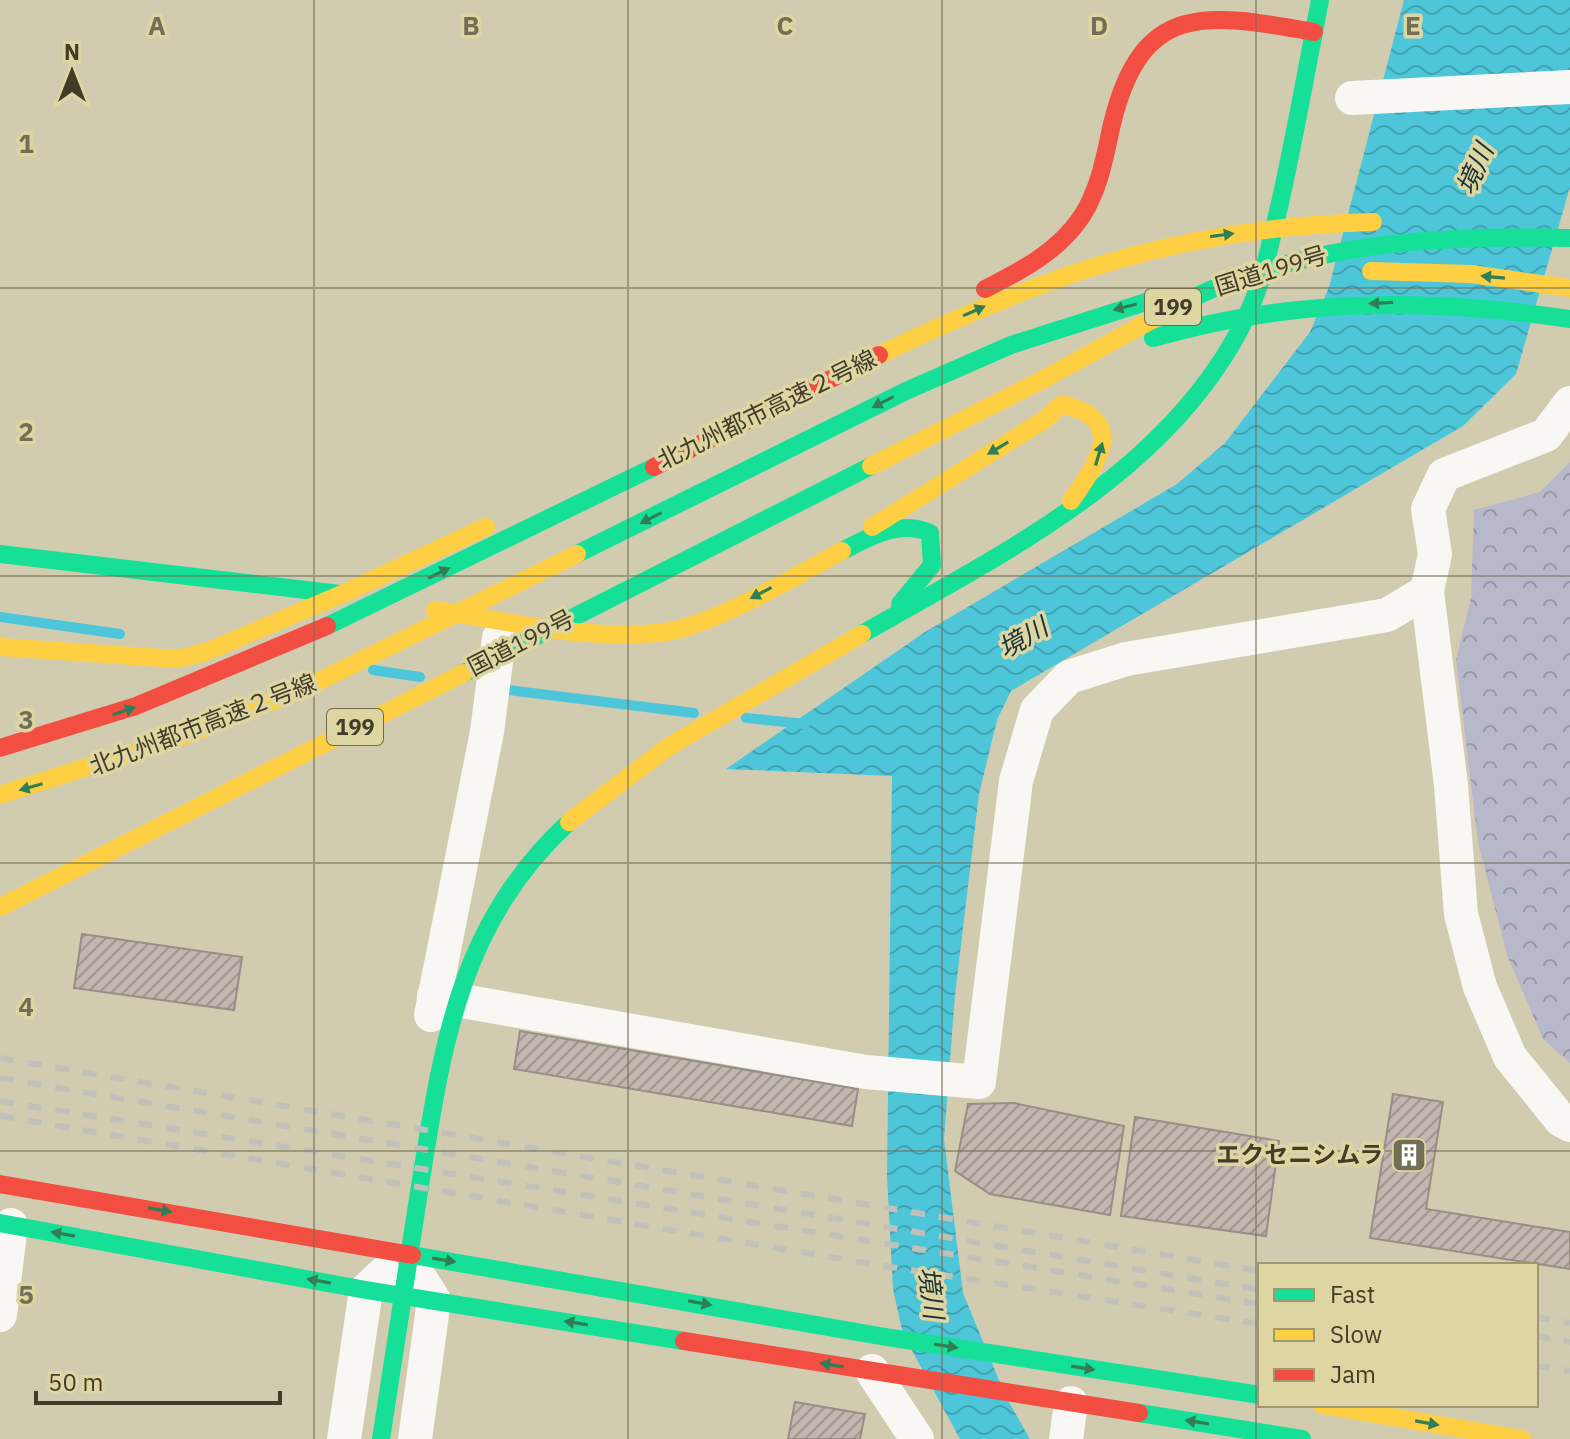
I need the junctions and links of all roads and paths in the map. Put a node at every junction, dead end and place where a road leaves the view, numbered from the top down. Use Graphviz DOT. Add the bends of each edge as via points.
graph roads {
  1 [pos="1320,0"];
  2 [pos="1314,32"];
  3 [pos="1570,87"];
  4 [pos="1352,98"];
  5 [pos="1423,221"];
  6 [pos="1393,222"];
  7 [pos="1534,231"];
  8 [pos="1570,232"];
  9 [pos="1570,238"];
  10 [pos="1263,269"];
  11 [pos="1570,288"];
  12 [pos="1247,315"];
  13 [pos="1570,319"];
  14 [pos="1109,353"];
  15 [pos="1052,392"];
  16 [pos="1570,403"];
  17 [pos="932,436"];
  18 [pos="1058,519"];
  19 [pos="0,554"];
  20 [pos="811,567"];
  21 [pos="1427,591"];
  22 [pos="342,594"];
  23 [pos="501,621"];
  24 [pos="879,626"];
  25 [pos="0,647"];
  26 [pos="0,748"];
  27 [pos="0,795"];
  28 [pos="0,907"];
  29 [pos="434,996"];
  30 [pos="424,1055"];
  31 [pos="1570,1125"];
  32 [pos="0,1184"];
  33 [pos="5,1224"];
  34 [pos="404,1253"];
  35 [pos="366,1290"];
  36 [pos="434,1300"];
  37 [pos="0,1315"];
  38 [pos="872,1371"];
  39 [pos="1258,1395"];
  40 [pos="1071,1403"];
  41 [pos="1334,1407"];
  42 [pos="344,1439"];
  43 [pos="381,1439"];
  44 [pos="415,1439"];
  45 [pos="917,1439"];
  46 [pos="1066,1439"];
  47 [pos="1301,1439"];
  48 [pos="1522,1439"];
  1 -- 2 [label="main road"];
  2 -- 10 [label="main road"];
  2 -- 22 [label="main road" via="1222,18 1178,23 1145,41 1128,71 1092,199 1070,233 1034,265"];
  3 -- 4 [label="street"];
  5 -- 7 [label="main road"];
  26 -- 6 [label="main road, 北九州都市高速２号線, one-way" via="177,693 292,642 992,303 1090,267 1193,239 1302,224"];
  7 -- 8 [label="main road"];
  7 -- 9 [label="main road"];
  9 -- 10 [label="main road, 国道199号 / 199" via="1408,241 1312,255"];
  10 -- 12 [label="main road"];
  10 -- 15 [label="main road, 国道199号 / 199" via="1193,297"];
  11 -- 27 [label="main road, 北九州都市高速２号線, one-way" via="1419,270 1351,271 1208,286 1108,311 1011,345 906,391 305,688 184,736"];
  13 -- 12 [label="main road, 国道199号 / 199, one-way" via="1503,307 1402,302"];
  12 -- 14 [label="main road, 国道199号 / 199"];
  12 -- 18 [label="main road" via="1213,374 1168,432"];
  14 -- 15 [label="street"];
  15 -- 17 [label="street" via="1020,411"];
  18 -- 15 [label="main road, one-way" via="1094,469 1104,431 1095,416"];
  15 -- 20 [label="main road, 国道199号, one-way" via="1044,420"];
  16 -- 21 [label="street" via="1546,435 1444,475 1428,509 1435,554"];
  17 -- 28 [label="main road, 国道199号 / 199"];
  18 -- 24 [label="main road"];
  19 -- 22 [label="main road"];
  20 -- 23 [label="main road, one-way" via="730,609 667,632 592,633"];
  20 -- 24 [label="main road" via="897,526 930,533 936,550 931,571"];
  21 -- 29 [label="street" via="1387,615 1126,659 1069,677 1037,710 1016,781 979,1082 866,1072"];
  21 -- 31 [label="street" via="1461,914 1480,987 1510,1057"];
  22 -- 23 [label="main road"];
  22 -- 25 [label="main road" via="178,659"];
  23 -- 29 [label="street" via="487,732"];
  24 -- 43 [label="main road" via="689,733 629,773 574,815 526,867 488,921 461,976 442,1050"];
  29 -- 30 [label="street"];
  32 -- 34 [label="main road, one-way"];
  35 -- 33 [label="main road, one-way"];
  33 -- 37 [label="street"];
  34 -- 35 [label="street"];
  34 -- 36 [label="street"];
  34 -- 39 [label="main road, one-way"];
  35 -- 36 [label="main road"];
  35 -- 42 [label="street"];
  38 -- 36 [label="main road, one-way"];
  36 -- 44 [label="street"];
  38 -- 40 [label="main road"];
  38 -- 45 [label="street"];
  40 -- 46 [label="street"];
  47 -- 40 [label="main road, one-way"];
  41 -- 48 [label="main road, one-way"];
}
